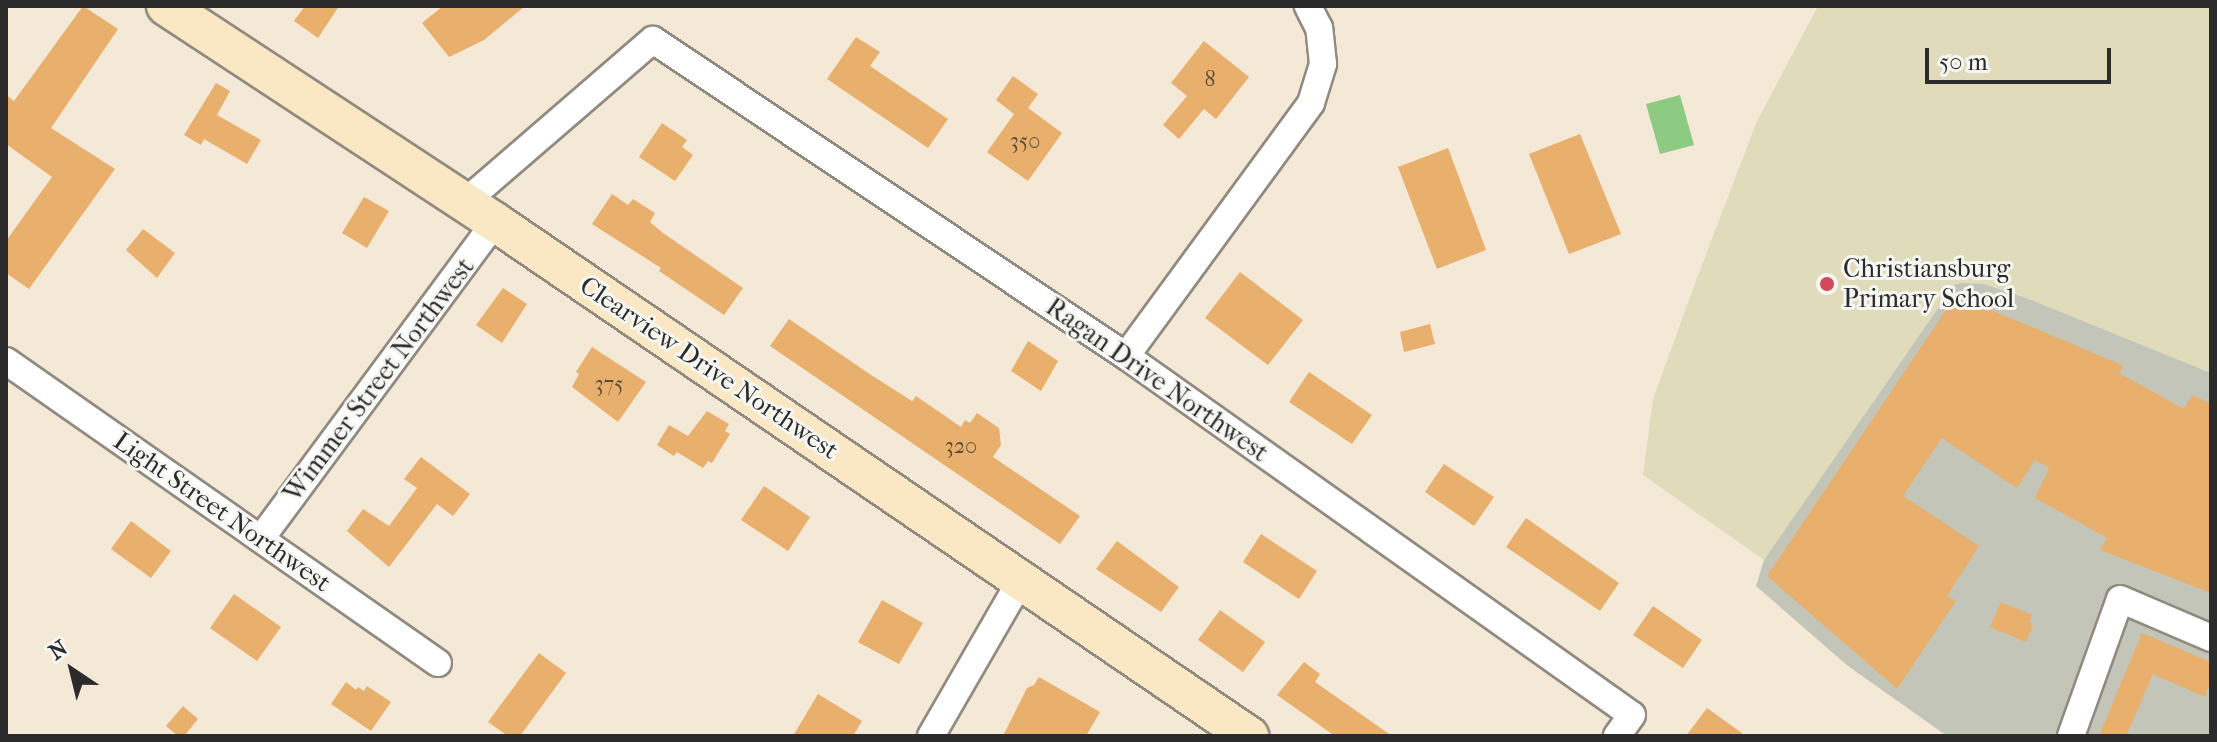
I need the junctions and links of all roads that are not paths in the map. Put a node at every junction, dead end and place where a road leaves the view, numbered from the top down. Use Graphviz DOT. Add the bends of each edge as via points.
graph roads {
  1 [pos="166,6"];
  2 [pos="1308,6"];
  3 [pos="653,40"];
  4 [pos="480,212"];
  5 [pos="1126,356"];
  6 [pos="6,361"];
  7 [pos="262,537"];
  8 [pos="1021,580"];
  9 [pos="2211,638"];
  10 [pos="438,663"];
  11 [pos="931,736"];
  12 [pos="1249,736"];
  13 [pos="1617,736"];
  14 [pos="2071,736"];
  1 -- 4 [label="street, Clearview Drive Northwest"];
  2 -- 5 [label="street" via="1319,28 1323,64 1311,103"];
  3 -- 4 [label="street, Wimmer Street Northwest"];
  3 -- 5 [label="street, Ragan Drive Northwest"];
  4 -- 7 [label="street, Wimmer Street Northwest"];
  4 -- 8 [label="street, Clearview Drive Northwest"];
  5 -- 13 [label="street, Ragan Drive Northwest" via="1632,715"];
  6 -- 7 [label="street, Light Street Northwest"];
  7 -- 10 [label="street, Light Street Northwest"];
  8 -- 11 [label="street"];
  8 -- 12 [label="street, Clearview Drive Northwest"];
  9 -- 14 [label="street" via="2120,599"];
}
